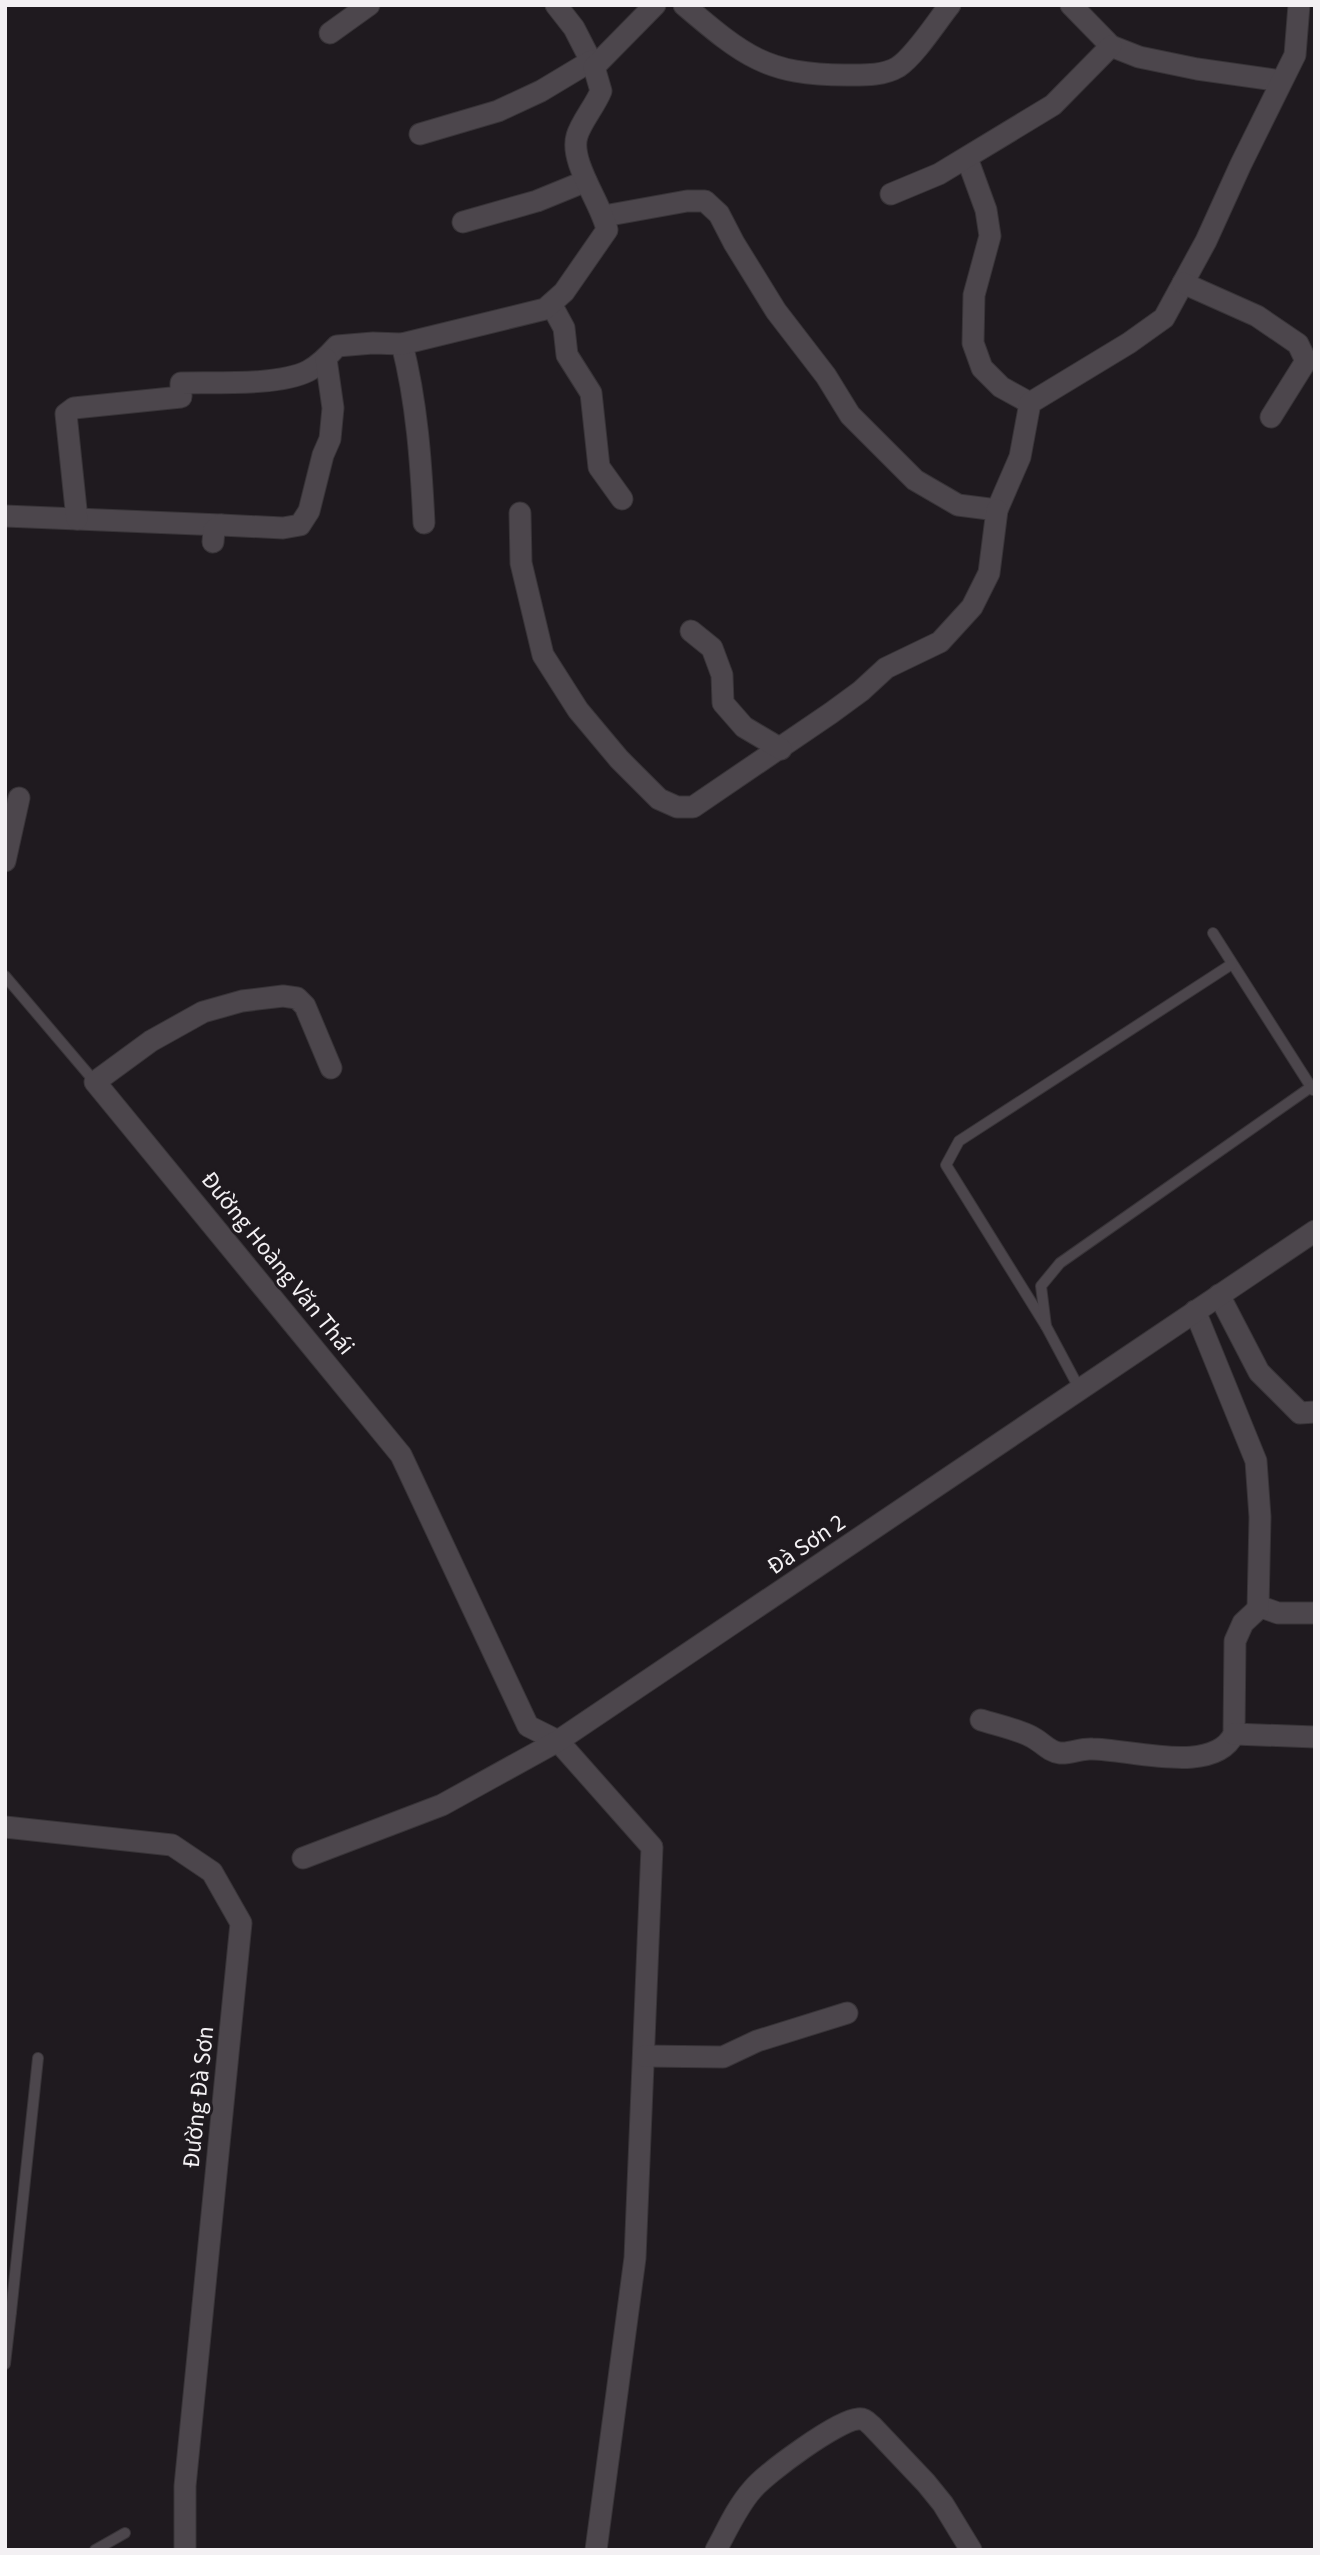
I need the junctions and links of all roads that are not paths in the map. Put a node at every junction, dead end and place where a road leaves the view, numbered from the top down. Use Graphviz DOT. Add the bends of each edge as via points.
graph roads {
  1 [pos="369,5"];
  2 [pos="556,5"];
  3 [pos="655,5"];
  4 [pos="684,5"];
  5 [pos="950,5"];
  6 [pos="1070,5"];
  7 [pos="1299,5"];
  8 [pos="330,33"];
  9 [pos="1111,46"];
  10 [pos="592,64"];
  11 [pos="1281,81"];
  12 [pos="420,134"];
  13 [pos="967,158"];
  14 [pos="586,181"];
  15 [pos="891,194"];
  16 [pos="604,216"];
  17 [pos="463,222"];
  18 [pos="1183,283"];
  19 [pos="551,304"];
  20 [pos="402,344"];
  21 [pos="326,359"];
  22 [pos="1030,403"];
  23 [pos="1271,416"];
  24 [pos="622,499"];
  25 [pos="998,510"];
  26 [pos="520,513"];
  27 [pos="5,516"];
  28 [pos="77,519"];
  29 [pos="424,523"];
  30 [pos="691,631"];
  31 [pos="781,749"];
  32 [pos="19,799"];
  33 [pos="5,862"];
  34 [pos="1213,933"];
  35 [pos="1233,964"];
  36 [pos="5,976"];
  37 [pos="331,1068"];
  38 [pos="96,1082"];
  39 [pos="1313,1090"];
  40 [pos="1315,1231"];
  41 [pos="1219,1295"];
  42 [pos="1195,1311"];
  43 [pos="1046,1326"];
  44 [pos="1079,1388"];
  45 [pos="1315,1412"];
  46 [pos="1258,1606"];
  47 [pos="1315,1613"];
  48 [pos="981,1720"];
  49 [pos="1234,1734"];
  50 [pos="1315,1737"];
  51 [pos="558,1741"];
  52 [pos="5,1827"];
  53 [pos="303,1858"];
  54 [pos="847,2013"];
  55 [pos="644,2056"];
  56 [pos="38,2058"];
  57 [pos="8,2311"];
  58 [pos="5,2364"];
  59 [pos="125,2533"];
  60 [pos="95,2550"];
  61 [pos="185,2550"];
  62 [pos="596,2550"];
  63 [pos="716,2550"];
  64 [pos="971,2550"];
  1 -- 8 [label="street"];
  2 -- 10 [label="street"];
  3 -- 10 [label="street"];
  4 -- 5 [label="street" via="718,34 778,68 818,75 873,75 900,66"];
  6 -- 9 [label="street"];
  7 -- 11 [label="street" via="1295,55"];
  9 -- 11 [label="street" via="1139,57"];
  9 -- 13 [label="street" via="1053,105"];
  10 -- 12 [label="street" via="498,111"];
  10 -- 14 [label="street" via="601,91 576,136"];
  11 -- 18 [label="street"];
  13 -- 15 [label="street"];
  13 -- 22 [label="street" via="986,210 990,236 974,295 972,343 982,368 1001,387"];
  14 -- 16 [label="street"];
  14 -- 17 [label="street"];
  16 -- 19 [label="street" via="607,230"];
  16 -- 25 [label="street" via="705,201 719,214 776,311 858,424 915,480 958,505"];
  18 -- 22 [label="street" via="1164,318"];
  18 -- 23 [label="street" via="1257,316 1298,344 1306,361"];
  19 -- 20 [label="street"];
  19 -- 24 [label="street" via="564,328 567,355 591,393 599,467"];
  20 -- 21 [label="street" via="337,346"];
  20 -- 29 [label="street" via="418,425"];
  21 -- 28 [label="street" via="307,372 262,381 181,383 181,397 74,408 66,414"];
  21 -- 28 [label="street" via="333,408 330,439 309,512 300,525 217,533"];
  22 -- 25 [label="street" via="1020,457"];
  25 -- 31 [label="street" via="989,573 972,607 940,642 886,668"];
  26 -- 31 [label="street" via="526,592 543,655 578,710 659,799 677,807 693,807"];
  27 -- 28 [label="street"];
  30 -- 31 [label="street" via="712,648 722,675 723,703 744,727"];
  32 -- 33 [label="street"];
  34 -- 35 [label="lane"];
  35 -- 39 [label="lane"];
  35 -- 43 [label="lane" via="959,1140 946,1165"];
  36 -- 38 [label="lane"];
  37 -- 38 [label="street" via="305,1006 297,998 283,996 203,1012 151,1041"];
  38 -- 51 [label="street, Đường Hoàng Văn Thái" via="401,1455 528,1726"];
  39 -- 43 [label="lane" via="1060,1263 1041,1286"];
  40 -- 41 [label="street, Đà Sơn 2"];
  41 -- 42 [label="street, Đà Sơn 2"];
  41 -- 45 [label="street" via="1259,1372 1300,1413"];
  42 -- 44 [label="street, Đà Sơn 2"];
  42 -- 46 [label="street" via="1256,1461"];
  43 -- 44 [label="lane"];
  44 -- 51 [label="street, Đà Sơn 2"];
  46 -- 47 [label="street" via="1278,1613"];
  46 -- 49 [label="street" via="1235,1641"];
  48 -- 49 [label="street" via="1032,1737 1059,1754 1093,1749 1195,1758 1222,1750"];
  49 -- 50 [label="street"];
  51 -- 53 [label="street, Đà Sơn 2" via="442,1805"];
  51 -- 55 [label="street" via="652,1847"];
  52 -- 61 [label="street, Đường Đà Sơn" via="172,1845 212,1872 241,1923 185,2486"];
  54 -- 55 [label="street" via="757,2041 723,2057"];
  55 -- 62 [label="street" via="635,2258"];
  56 -- 57 [label="lane"];
  57 -- 58 [label="lane"];
  59 -- 60 [label="lane"];
  63 -- 64 [label="street" via="740,2506 763,2479 856,2418 872,2426 926,2483"];
}
